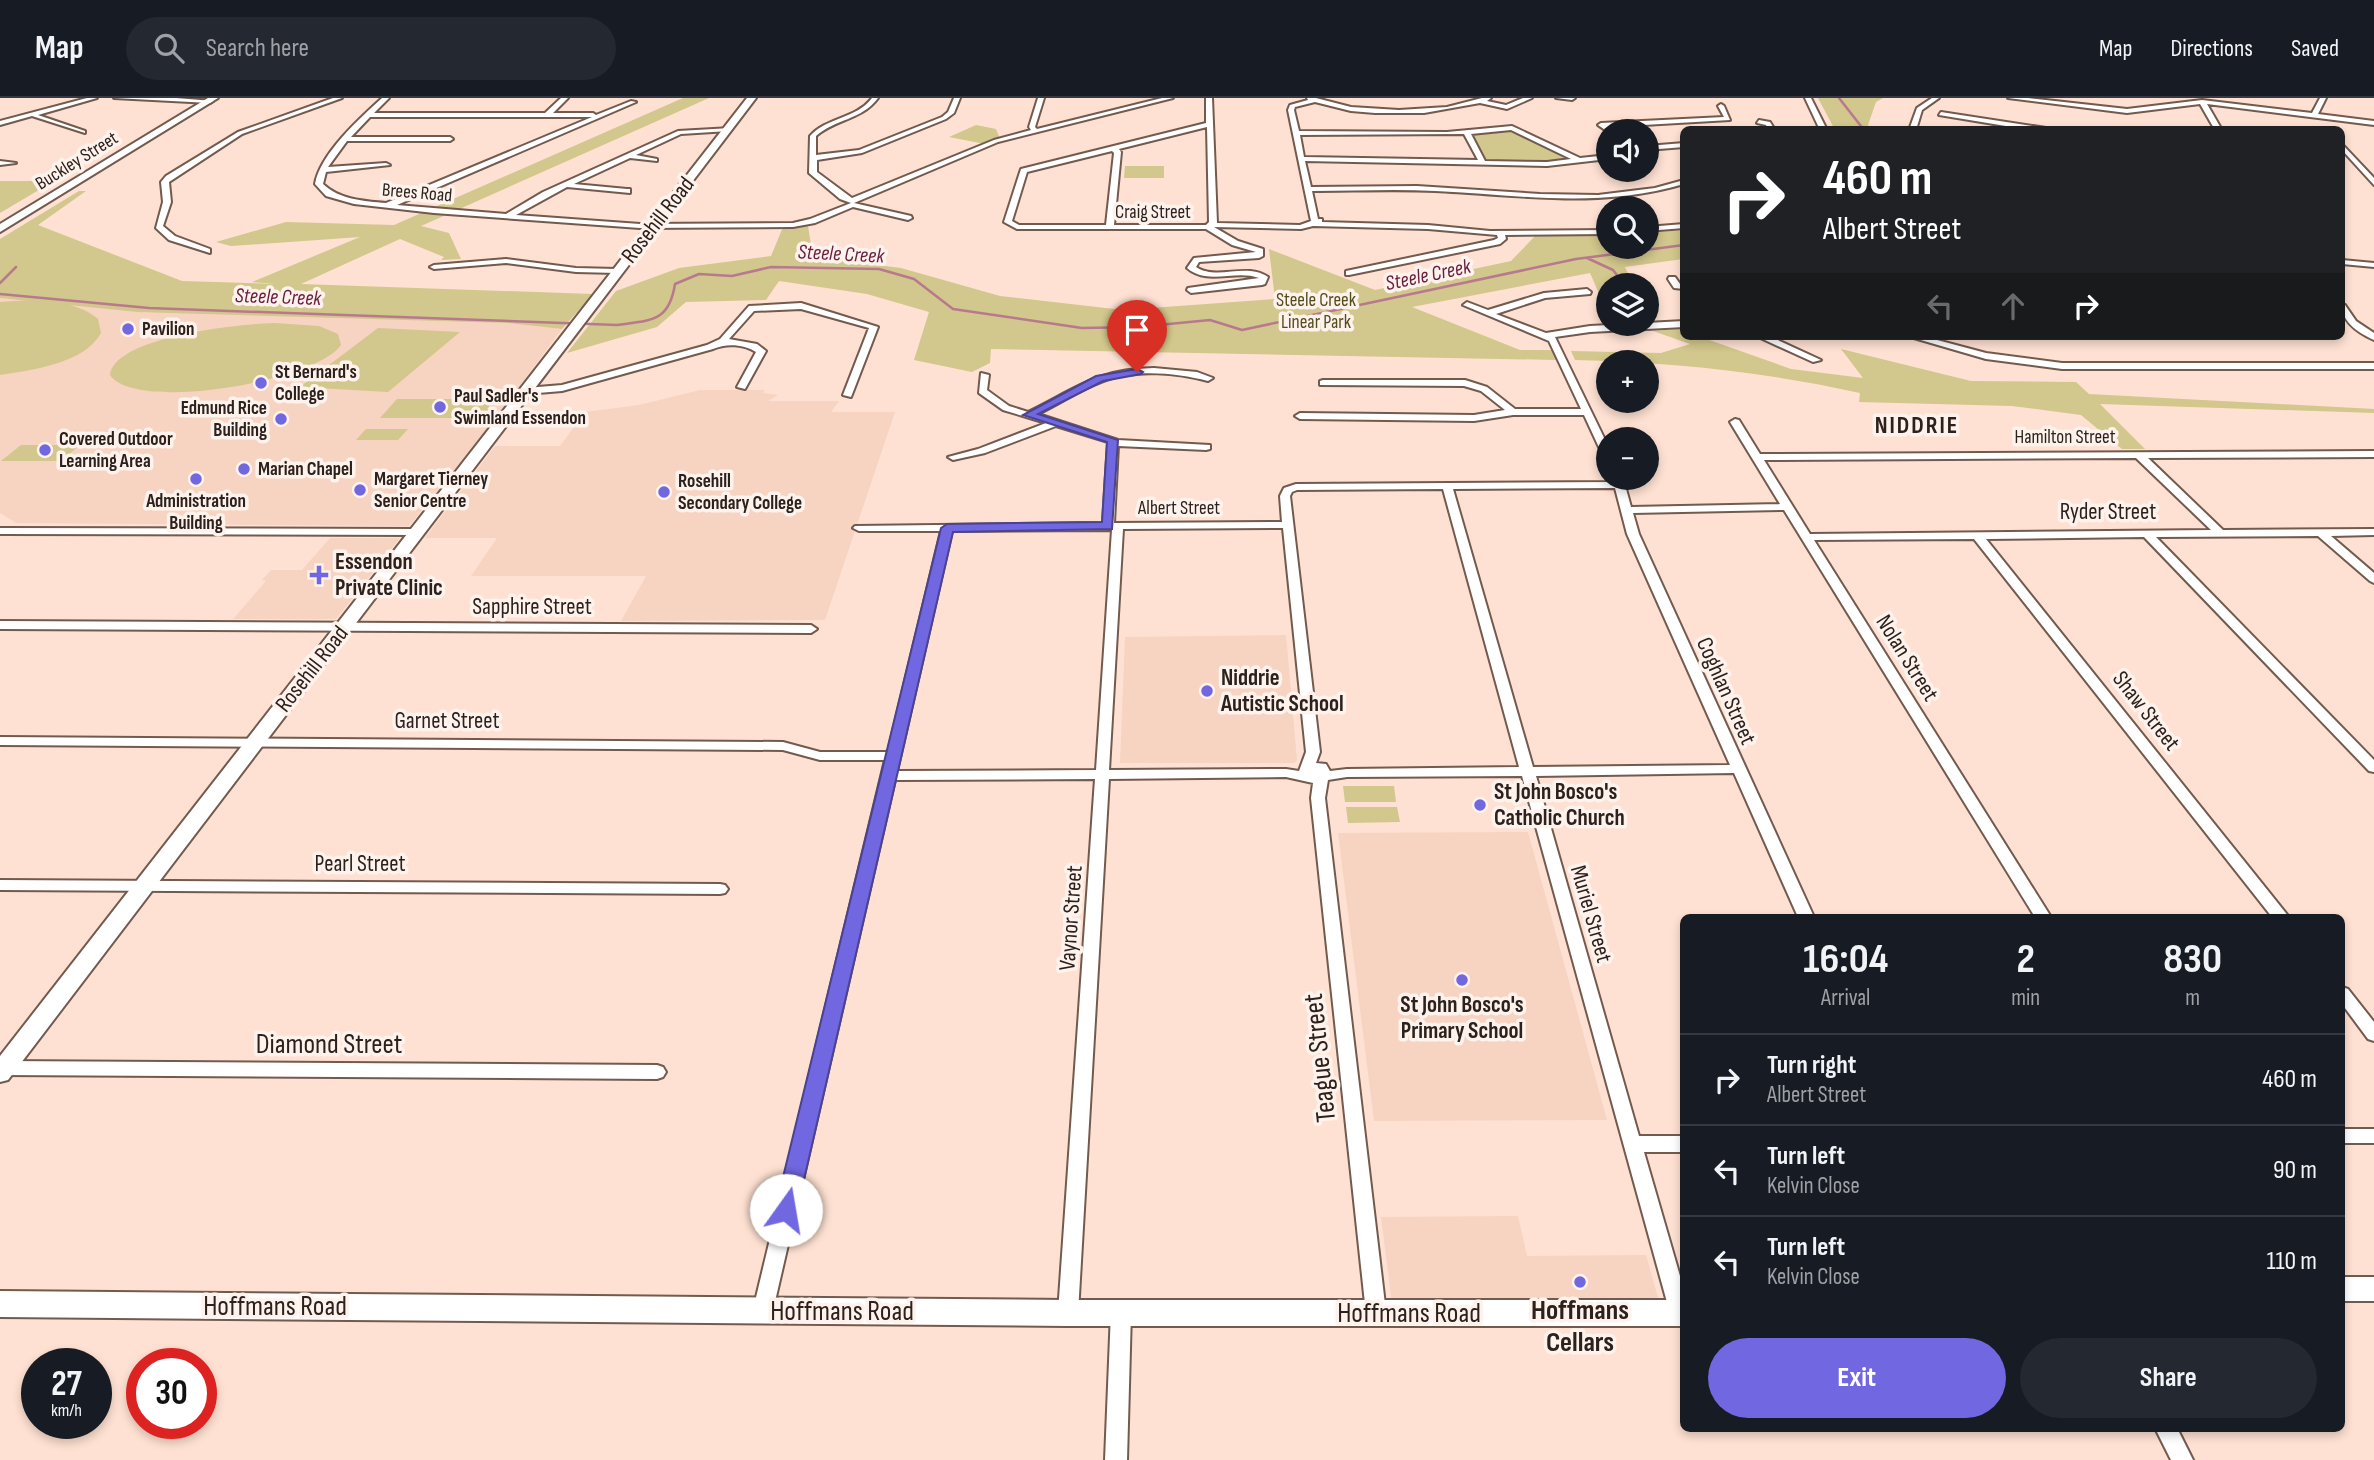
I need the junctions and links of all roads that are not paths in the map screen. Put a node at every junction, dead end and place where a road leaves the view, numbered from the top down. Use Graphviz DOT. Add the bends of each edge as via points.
graph roads {
  1 [pos="94,98"];
  2 [pos="117,98"];
  3 [pos="339,98"];
  4 [pos="386,98"];
  5 [pos="565,98"];
  6 [pos="752,98"];
  7 [pos="875,98"];
  8 [pos="957,98"];
  9 [pos="1041,98"];
  10 [pos="1127,98"];
  11 [pos="1170,98"];
  12 [pos="1209,98"];
  13 [pos="1289,98"];
  14 [pos="1529,98"];
  15 [pos="1559,98"];
  16 [pos="1572,98"];
  17 [pos="1808,98"];
  18 [pos="2011,98"];
  19 [pos="2084,98"];
  20 [pos="2323,98"];
  21 [pos="212,99"];
  22 [pos="1312,99"];
  23 [pos="1481,99"];
  24 [pos="1934,99"];
  25 [pos="2203,100"];
  26 [pos="633,102"];
  27 [pos="1298,104"];
  28 [pos="1721,106"];
  29 [pos="2077,106"];
  30 [pos="480,107"];
  31 [pos="1125,109"];
  32 [pos="1941,114"];
  33 [pos="367,115"];
  34 [pos="471,115"];
  35 [pos="547,115"];
  36 [pos="600,115"];
  37 [pos="33,116"];
  38 [pos="2315,116"];
  39 [pos="1972,119"];
  40 [pos="1036,120"];
  41 [pos="172,122"];
  42 [pos="1659,122"];
  43 [pos="1759,122"];
  44 [pos="2374,122"];
  45 [pos="0,123"];
  46 [pos="1210,124"];
  47 [pos="2322,124"];
  48 [pos="1770,126"];
  49 [pos="1822,126"];
  50 [pos="1913,126"];
  51 [pos="1982,126"];
  52 [pos="2019,126"];
  53 [pos="2217,126"];
  54 [pos="1044,129"];
  55 [pos="729,130"];
  56 [pos="1035,131"];
  57 [pos="83,132"];
  58 [pos="1298,133"];
  59 [pos="1467,133"];
  60 [pos="347,139"];
  61 [pos="450,139"];
  62 [pos="1680,145"];
  63 [pos="1659,147"];
  64 [pos="1113,148"];
  65 [pos="2345,149"];
  66 [pos="630,156"];
  67 [pos="813,158"];
  68 [pos="1302,159"];
  69 [pos="655,160"];
  70 [pos="1596,160"];
  71 [pos="1482,162"];
  72 [pos="1581,162"];
  73 [pos="0,163"];
  74 [pos="12,163"];
  75 [pos="386,165"];
  76 [pos="321,170"];
  77 [pos="1680,183"];
  78 [pos="2374,183"];
  79 [pos="564,185"];
  80 [pos="1308,189"];
  81 [pos="627,191"];
  82 [pos="854,202"];
  83 [pos="386,206"];
  84 [pos="508,216"];
  85 [pos="908,218"];
  86 [pos="1316,221"];
  87 [pos="0,222"];
  88 [pos="654,226"];
  89 [pos="1210,226"];
  90 [pos="1680,226"];
  91 [pos="1110,227"];
  92 [pos="1659,228"];
  93 [pos="0,229"];
  94 [pos="1518,232"];
  95 [pos="1501,233"];
  96 [pos="1596,233"];
  97 [pos="207,251"];
  98 [pos="2345,262"];
  99 [pos="2374,265"];
  100 [pos="434,267"];
  101 [pos="617,271"];
  102 [pos="1349,273"];
  103 [pos="1672,279"];
  104 [pos="1680,286"];
  105 [pos="1191,290"];
  106 [pos="1587,292"];
  107 [pos="1467,305"];
  108 [pos="1489,313"];
  109 [pos="2345,313"];
  110 [pos="1680,324"];
  111 [pos="1549,335"];
  112 [pos="2374,337"];
  113 [pos="1770,340"];
  114 [pos="1927,340"];
  115 [pos="723,341"];
  116 [pos="1816,360"];
  117 [pos="2374,366"];
  118 [pos="984,375"];
  119 [pos="1208,378"];
  120 [pos="1323,383"];
  121 [pos="742,387"];
  122 [pos="526,391"];
  123 [pos="848,395"];
  124 [pos="1587,411"];
  125 [pos="1513,412"];
  126 [pos="1028,415"];
  127 [pos="1300,416"];
  128 [pos="1735,422"];
  129 [pos="1056,423"];
  130 [pos="1596,430"];
  131 [pos="1114,443"];
  132 [pos="1206,447"];
  133 [pos="2374,454"];
  134 [pos="2139,455"];
  135 [pos="953,457"];
  136 [pos="1756,457"];
  137 [pos="1596,482"];
  138 [pos="1447,486"];
  139 [pos="1621,490"];
  140 [pos="1788,509"];
  141 [pos="1625,510"];
  142 [pos="1289,525"];
  143 [pos="1113,526"];
  144 [pos="859,528"];
  145 [pos="947,528"];
  146 [pos="0,531"];
  147 [pos="417,532"];
  148 [pos="2320,532"];
  149 [pos="2374,532"];
  150 [pos="2146,533"];
  151 [pos="2220,533"];
  152 [pos="1976,534"];
  153 [pos="1804,535"];
  154 [pos="2374,579"];
  155 [pos="0,625"];
  156 [pos="344,627"];
  157 [pos="811,629"];
  158 [pos="0,741"];
  159 [pos="256,742"];
  160 [pos="892,756"];
  161 [pos="2374,768"];
  162 [pos="1737,769"];
  163 [pos="1315,770"];
  164 [pos="1528,771"];
  165 [pos="1102,775"];
  166 [pos="888,776"];
  167 [pos="0,885"];
  168 [pos="145,886"];
  169 [pos="720,890"];
  170 [pos="1805,914"];
  171 [pos="2041,914"];
  172 [pos="2279,914"];
  173 [pos="2345,997"];
  174 [pos="2374,1034"];
  175 [pos="1,1070"];
  176 [pos="657,1072"];
  177 [pos="2345,1136"];
  178 [pos="2374,1136"];
  179 [pos="1632,1144"];
  180 [pos="1680,1144"];
  181 [pos="2345,1289"];
  182 [pos="2374,1289"];
  183 [pos="0,1304"];
  184 [pos="1680,1306"];
  185 [pos="763,1310"];
  186 [pos="1121,1312"];
  187 [pos="1068,1313"];
  188 [pos="1376,1313"];
  189 [pos="1680,1313"];
  190 [pos="2168,1432"];
  191 [pos="1116,1460"];
  192 [pos="2182,1460"];
  1 -- 37 [label="street"];
  2 -- 21 [label="street"];
  3 -- 97 [label="street" via="240,133 169,178 159,226 172,238"];
  4 -- 33 [label="street"];
  5 -- 35 [label="street"];
  6 -- 55 [label="street, Rosehill Road"];
  7 -- 67 [label="street" via="869,108 819,129 813,136"];
  8 -- 67 [label="street" via="944,118 860,152"];
  9 -- 40 [label="street"];
  10 -- 31 [label="street"];
  11 -- 31 [label="street, Brees Road"];
  12 -- 46 [label="street"];
  13 -- 27 [label="street"];
  14 -- 23 [label="street" via="1507,107"];
  15 -- 16 [label="street"];
  17 -- 49 [label="street"];
  18 -- 29 [label="street"];
  19 -- 29 [label="street"];
  20 -- 38 [label="street"];
  21 -- 41 [label="street, Buckley Street"];
  22 -- 23 [label="street" via="1362,109 1398,110 1443,109"];
  22 -- 27 [label="street"];
  24 -- 50 [label="street" via="1919,109"];
  25 -- 29 [label="street" via="2127,111"];
  25 -- 38 [label="street"];
  25 -- 53 [label="street"];
  26 -- 36 [label="street"];
  27 -- 58 [label="street" via="1291,110"];
  28 -- 42 [label="street" via="1728,118"];
  30 -- 34 [label="street"];
  31 -- 54 [label="street, Brees Road"];
  32 -- 39 [label="street"];
  33 -- 34 [label="street"];
  33 -- 60 [label="street"];
  34 -- 35 [label="street"];
  35 -- 36 [label="street"];
  36 -- 83 [label="street"];
  37 -- 45 [label="street"];
  37 -- 57 [label="street"];
  38 -- 44 [label="street"];
  38 -- 47 [label="street"];
  39 -- 51 [label="street"];
  39 -- 52 [label="street"];
  40 -- 54 [label="street"];
  40 -- 56 [label="street"];
  41 -- 87 [label="street, Buckley Street" via="115,150"];
  41 -- 93 [label="street, Buckley Street"];
  43 -- 48 [label="street"];
  46 -- 64 [label="street"];
  46 -- 89 [label="street"];
  54 -- 56 [label="street, Brees Road"];
  55 -- 66 [label="street" via="684,131"];
  55 -- 88 [label="street, Rosehill Road"];
  56 -- 82 [label="street, Brees Road" via="981,147"];
  58 -- 59 [label="street"];
  58 -- 68 [label="street"];
  59 -- 71 [label="street"];
  59 -- 72 [label="street" via="1519,129"];
  60 -- 61 [label="street"];
  60 -- 76 [label="street"];
  62 -- 63 [label="street"];
  64 -- 91 [label="street" via="1118,152"];
  64 -- 91 [label="street, Craig Street" via="1021,173 1008,222 1017,227"];
  65 -- 78 [label="street"];
  66 -- 69 [label="street"];
  66 -- 79 [label="street"];
  67 -- 82 [label="street" via="814,174"];
  68 -- 71 [label="street"];
  68 -- 80 [label="street"];
  70 -- 72 [label="street"];
  71 -- 72 [label="street"];
  73 -- 74 [label="street"];
  75 -- 76 [label="street"];
  76 -- 83 [label="street, Brees Road" via="319,184 329,194"];
  77 -- 80 [label="street" via="1657,191 1538,198 1444,189"];
  79 -- 81 [label="street"];
  79 -- 84 [label="street"];
  80 -- 86 [label="street"];
  82 -- 85 [label="street"];
  82 -- 88 [label="street, Brees Road" via="793,225"];
  83 -- 84 [label="street, Brees Road"];
  84 -- 88 [label="street, Brees Road"];
  86 -- 89 [label="street" via="1285,228"];
  86 -- 94 [label="street" via="1443,224"];
  86 -- 95 [label="street"];
  88 -- 101 [label="street, Rosehill Road"];
  89 -- 91 [label="street, Craig Street"];
  89 -- 105 [label="street, Craig Street" via="1261,254 1251,259 1197,260 1191,265 1194,271 1254,273 1264,280"];
  90 -- 92 [label="street"];
  94 -- 95 [label="street"];
  94 -- 96 [label="street"];
  95 -- 102 [label="street" via="1497,242"];
  98 -- 99 [label="street"];
  100 -- 101 [label="street" via="506,261"];
  101 -- 122 [label="street, Rosehill Road"];
  103 -- 104 [label="street"];
  106 -- 108 [label="street" via="1544,296"];
  107 -- 108 [label="street"];
  108 -- 111 [label="street"];
  109 -- 112 [label="street"];
  110 -- 111 [label="street"];
  111 -- 124 [label="street"];
  113 -- 116 [label="street"];
  114 -- 117 [label="street" via="1986,356 2062,366"];
  115 -- 121 [label="street" via="761,351"];
  115 -- 122 [label="street" via="562,388"];
  115 -- 123 [label="street" via="752,308 801,306 874,327"];
  118 -- 126 [label="street" via="981,387 985,395"];
  119 -- 126 [label="street" via="1190,373 1109,376"];
  120 -- 125 [label="street" via="1465,383 1484,389"];
  122 -- 147 [label="street, Rosehill Road"];
  124 -- 125 [label="street"];
  124 -- 130 [label="street"];
  125 -- 127 [label="street" via="1474,418"];
  126 -- 129 [label="street"];
  128 -- 136 [label="street, Nolan Street"];
  129 -- 131 [label="street"];
  129 -- 135 [label="street"];
  131 -- 132 [label="street"];
  131 -- 143 [label="street, Vaynor Street"];
  133 -- 134 [label="street, Hamilton Street"];
  134 -- 136 [label="street, Hamilton Street"];
  134 -- 151 [label="street"];
  136 -- 140 [label="street, Nolan Street"];
  137 -- 138 [label="street"];
  138 -- 142 [label="street, Teague Street" via="1296,487 1285,496"];
  138 -- 164 [label="street, Muriel Street"];
  139 -- 141 [label="street, Coghlan Street"];
  140 -- 141 [label="street"];
  140 -- 153 [label="street, Nolan Street"];
  141 -- 162 [label="street, Coghlan Street"];
  142 -- 143 [label="street, Albert Street"];
  142 -- 163 [label="street, Teague Street"];
  143 -- 145 [label="street, Albert Street"];
  143 -- 165 [label="street, Vaynor Street"];
  144 -- 145 [label="street, Albert Street"];
  145 -- 160 [label="street"];
  146 -- 147 [label="street"];
  147 -- 156 [label="street, Rosehill Road"];
  148 -- 149 [label="street, Ryder Street"];
  148 -- 151 [label="street, Ryder Street"];
  148 -- 154 [label="street"];
  150 -- 151 [label="street, Ryder Street"];
  150 -- 152 [label="street, Ryder Street"];
  150 -- 161 [label="street"];
  152 -- 153 [label="street, Ryder Street"];
  152 -- 172 [label="street, Shaw Street"];
  153 -- 171 [label="street, Nolan Street"];
  155 -- 156 [label="street, Sapphire Street"];
  156 -- 157 [label="street, Sapphire Street"];
  156 -- 159 [label="street, Rosehill Road"];
  158 -- 159 [label="street, Garnet Street"];
  159 -- 160 [label="street, Garnet Street" via="783,746 820,756"];
  159 -- 168 [label="street, Rosehill Road"];
  160 -- 166 [label="street"];
  162 -- 164 [label="street"];
  162 -- 170 [label="street, Coghlan Street"];
  163 -- 164 [label="street"];
  163 -- 165 [label="street"];
  163 -- 188 [label="street, Teague Street"];
  164 -- 179 [label="street, Muriel Street"];
  165 -- 166 [label="street"];
  165 -- 187 [label="street, Vaynor Street"];
  166 -- 185 [label="street"];
  167 -- 168 [label="street, Pearl Street"];
  168 -- 169 [label="street, Pearl Street"];
  168 -- 175 [label="street, Rosehill Road"];
  173 -- 174 [label="street"];
  175 -- 176 [label="street, Diamond Street"];
  177 -- 178 [label="street"];
  179 -- 180 [label="street"];
  179 -- 184 [label="street, Muriel Street"];
  181 -- 182 [label="street"];
  183 -- 185 [label="street, Hoffmans Road"];
  185 -- 187 [label="street, Hoffmans Road"];
  186 -- 187 [label="street, Hoffmans Road"];
  186 -- 188 [label="street, Hoffmans Road"];
  186 -- 191 [label="street"];
  188 -- 189 [label="street, Hoffmans Road"];
  190 -- 192 [label="street"];
}
